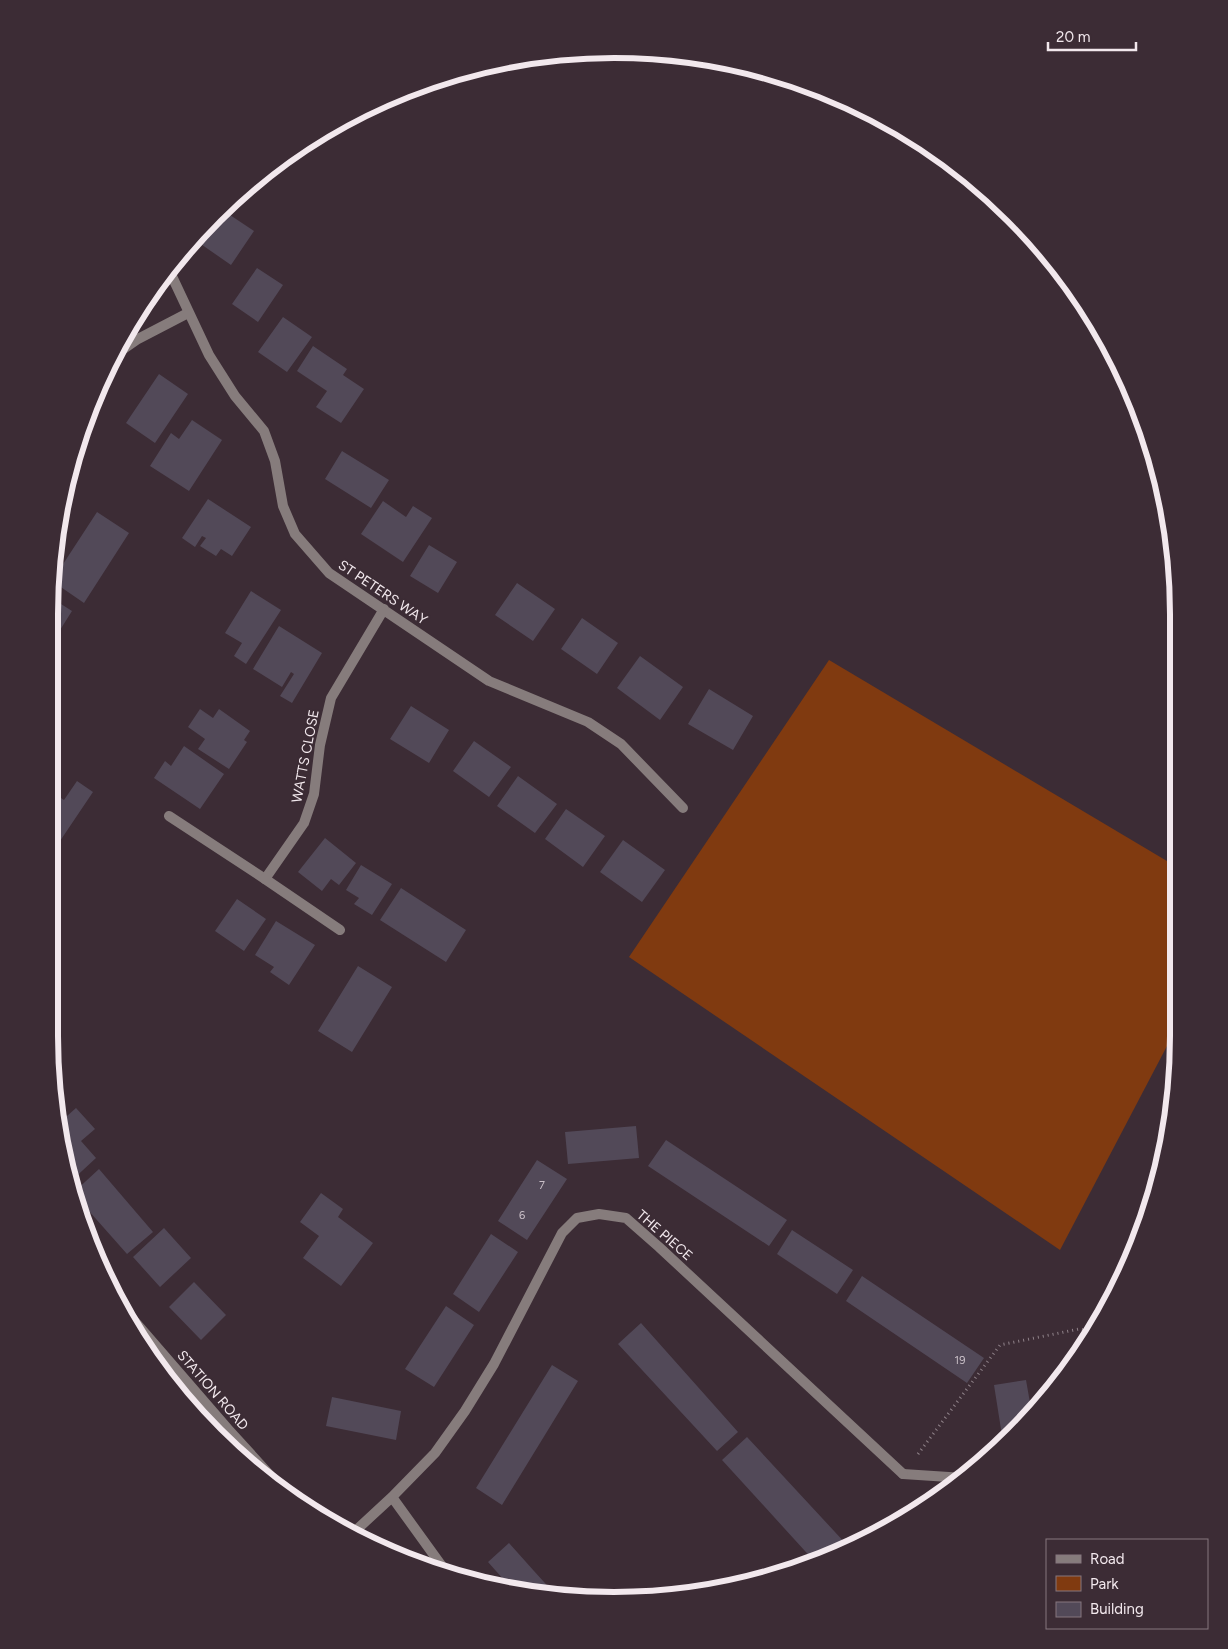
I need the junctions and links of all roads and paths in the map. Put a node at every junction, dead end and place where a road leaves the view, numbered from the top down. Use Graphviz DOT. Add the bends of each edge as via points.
graph roads {
  1 [pos="172,276"];
  2 [pos="188,313"];
  3 [pos="126,347"];
  4 [pos="384,609"];
  5 [pos="683,808"];
  6 [pos="169,816"];
  7 [pos="265,879"];
  8 [pos="340,930"];
  9 [pos="1085,1330"];
  10 [pos="155,1350"];
  11 [pos="228,1429"];
  12 [pos="224,1433"];
  13 [pos="260,1464"];
  14 [pos="903,1474"];
  15 [pos="953,1477"];
  16 [pos="392,1497"];
  17 [pos="358,1529"];
  18 [pos="440,1564"];
  1 -- 2 [label="street, ST PETERS WAY"];
  2 -- 3 [label="street"];
  2 -- 4 [label="street, ST PETERS WAY" via="234,396 264,432 275,461 283,506 295,534 329,572"];
  4 -- 5 [label="street, ST PETERS WAY" via="489,681 588,722 620,744"];
  4 -- 7 [label="street, WATTS CLOSE" via="331,698 320,745 314,794 304,823"];
  6 -- 7 [label="street"];
  7 -- 8 [label="street"];
  9 -- 14 [label="path" via="1000,1344"];
  10 -- 11 [label="street, STATION ROAD"];
  11 -- 12 [label="street"];
  11 -- 13 [label="street, STATION ROAD"];
  14 -- 15 [label="street"];
  14 -- 16 [label="street, THE PIECE" via="626,1218 599,1214 577,1218 562,1233 494,1364 465,1411 435,1453"];
  16 -- 17 [label="street, THE PIECE"];
  16 -- 18 [label="street"];
}
